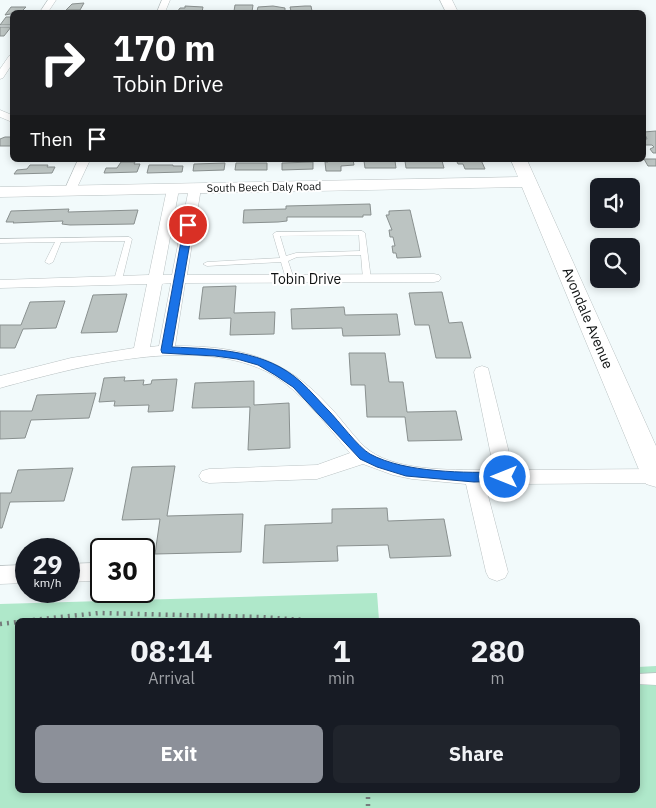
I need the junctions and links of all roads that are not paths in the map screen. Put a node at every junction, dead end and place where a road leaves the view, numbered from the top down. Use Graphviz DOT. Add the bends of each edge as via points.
graph roads {
  1 [pos="10,61"];
  2 [pos="0,76"];
  3 [pos="83,162"];
  4 [pos="520,162"];
  5 [pos="529,182"];
  6 [pos="195,188"];
  7 [pos="173,189"];
  8 [pos="70,191"];
  9 [pos="0,192"];
  10 [pos="59,240"];
  11 [pos="0,241"];
  12 [pos="364,253"];
  13 [pos="284,260"];
  14 [pos="49,262"];
  15 [pos="207,264"];
  16 [pos="434,278"];
  17 [pos="290,279"];
  18 [pos="367,279"];
  19 [pos="118,280"];
  20 [pos="156,280"];
  21 [pos="178,280"];
  22 [pos="0,284"];
  23 [pos="166,350"];
  24 [pos="141,351"];
  25 [pos="482,372"];
  26 [pos="0,382"];
  27 [pos="364,456"];
  28 [pos="209,476"];
  29 [pos="656,476"];
  30 [pos="474,477"];
  31 [pos="521,477"];
  32 [pos="496,572"];
  33 [pos="15,574"];
  34 [pos="0,575"];
  35 [pos="640,679"];
  36 [pos="656,679"];
  1 -- 2 [label="street"];
  3 -- 8 [label="street"];
  4 -- 5 [label="street, Avondale Avenue"];
  5 -- 6 [label="street, South Beech Daly Road"];
  5 -- 29 [label="street, Avondale Avenue"];
  6 -- 7 [label="street, South Beech Daly Road"];
  6 -- 21 [label="street"];
  7 -- 8 [label="street, South Beech Daly Road"];
  7 -- 20 [label="street"];
  8 -- 9 [label="street, South Beech Daly Road"];
  10 -- 11 [label="lane"];
  10 -- 14 [label="lane"];
  10 -- 19 [label="lane" via="128,239"];
  12 -- 13 [label="lane" via="296,255"];
  12 -- 13 [label="lane" via="362,233 276,234"];
  12 -- 18 [label="lane"];
  13 -- 15 [label="lane"];
  13 -- 17 [label="lane"];
  16 -- 18 [label="street, Tobin Drive"];
  17 -- 18 [label="street, Tobin Drive"];
  17 -- 21 [label="street, Tobin Drive"];
  19 -- 20 [label="street, Tobin Drive"];
  19 -- 22 [label="street, Tobin Drive"];
  20 -- 21 [label="street, Tobin Drive"];
  20 -- 24 [label="street"];
  21 -- 23 [label="street"];
  23 -- 24 [label="street"];
  23 -- 27 [label="street" via="238,356 279,372 296,384"];
  24 -- 26 [label="street" via="57,365"];
  25 -- 30 [label="street" via="505,477"];
  27 -- 28 [label="street" via="317,472"];
  27 -- 30 [label="street" via="406,471"];
  29 -- 31 [label="street"];
  30 -- 32 [label="street"];
  33 -- 34 [label="street"];
  35 -- 36 [label="lane"];
}
